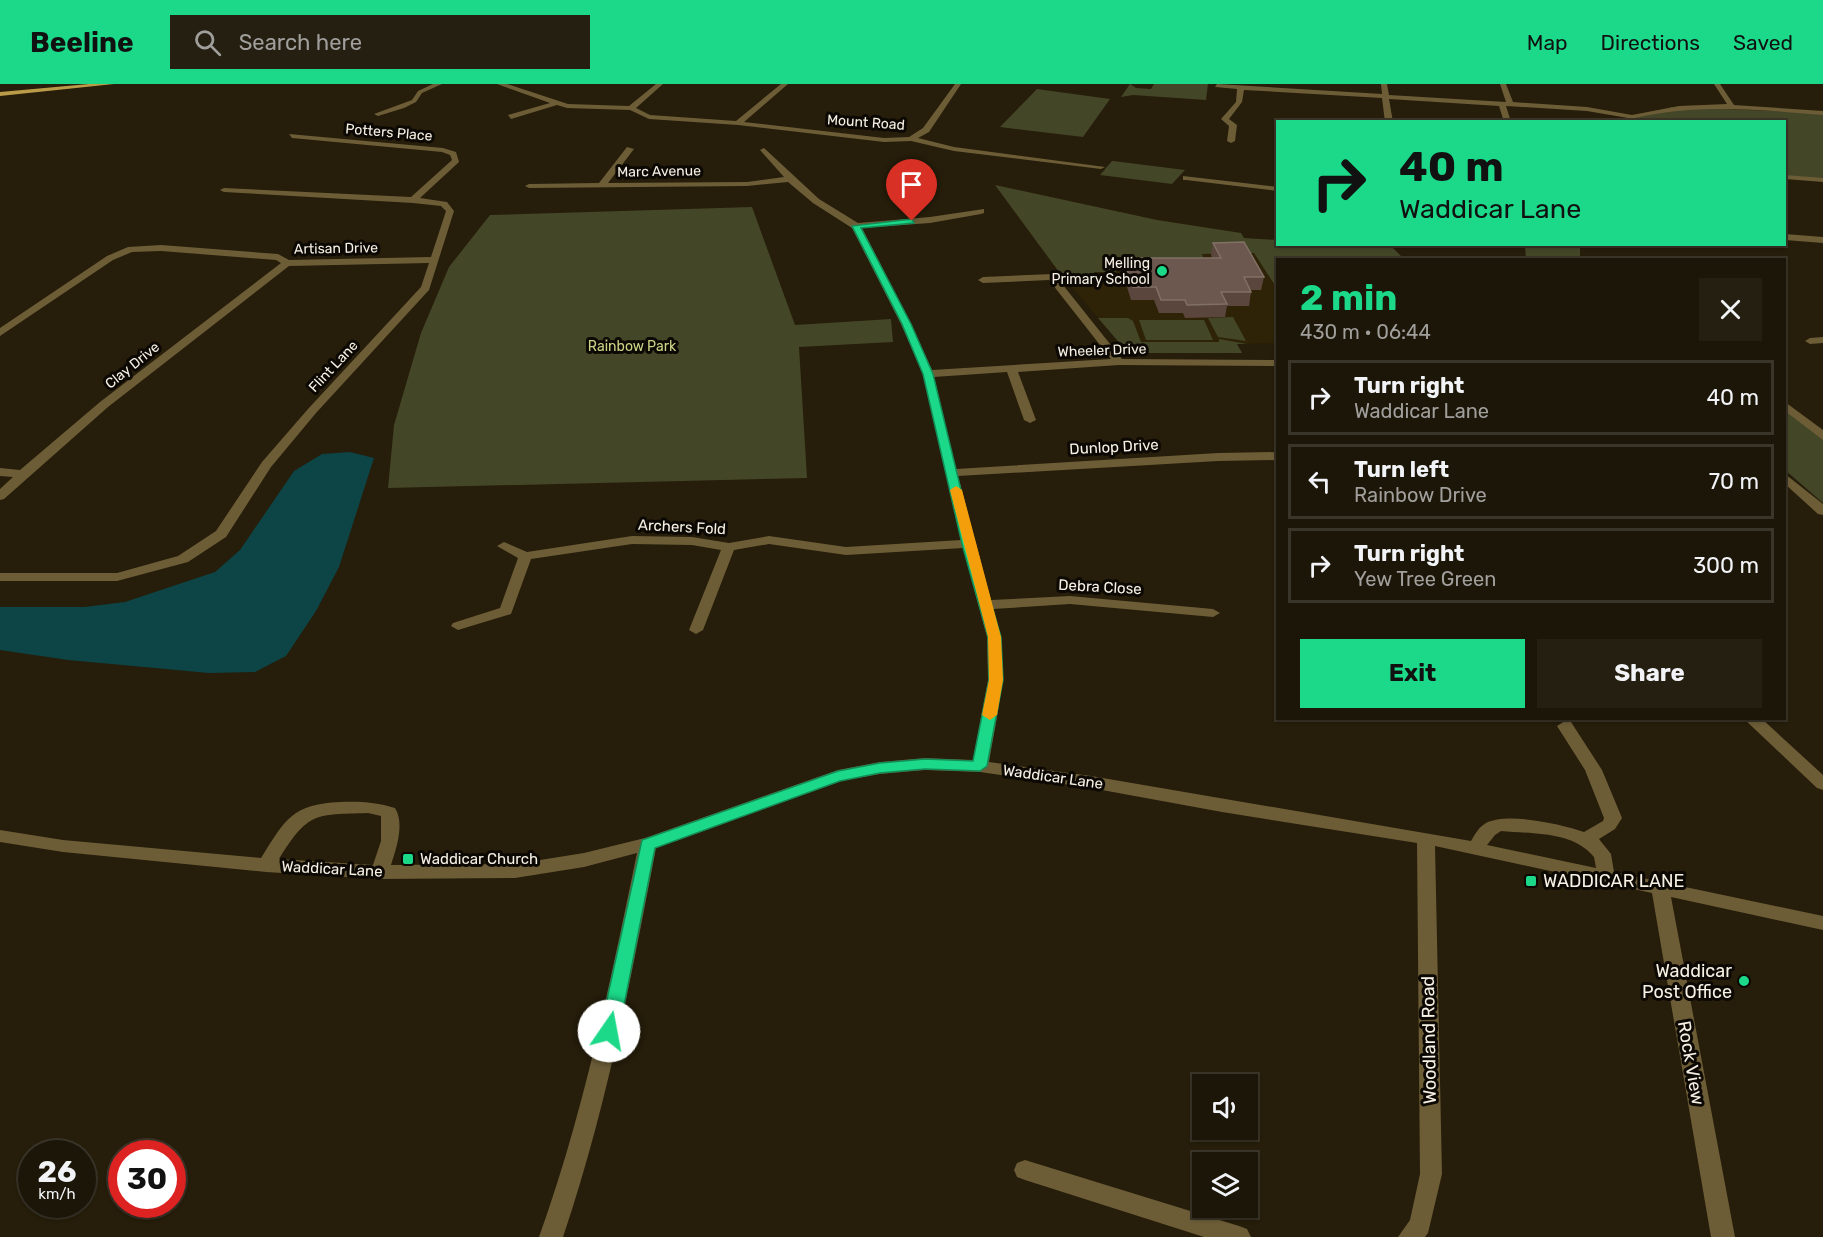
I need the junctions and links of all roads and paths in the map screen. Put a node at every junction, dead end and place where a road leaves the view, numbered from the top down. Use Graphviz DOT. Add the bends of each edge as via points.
graph roads {
  1 [pos="111,84"];
  2 [pos="439,84"];
  3 [pos="500,84"];
  4 [pos="660,84"];
  5 [pos="785,84"];
  6 [pos="958,84"];
  7 [pos="1384,84"];
  8 [pos="1503,84"];
  9 [pos="1717,84"];
  10 [pos="1217,86"];
  11 [pos="1241,88"];
  12 [pos="0,94"];
  13 [pos="1386,97"];
  14 [pos="554,104"];
  15 [pos="1506,104"];
  16 [pos="1732,107"];
  17 [pos="631,108"];
  18 [pos="1823,113"];
  19 [pos="378,114"];
  20 [pos="511,117"];
  21 [pos="1631,119"];
  22 [pos="1389,120"];
  23 [pos="1508,120"];
  24 [pos="738,123"];
  25 [pos="292,136"];
  26 [pos="911,139"];
  27 [pos="1231,141"];
  28 [pos="630,149"];
  29 [pos="764,150"];
  30 [pos="1101,167"];
  31 [pos="1786,177"];
  32 [pos="1186,178"];
  33 [pos="790,179"];
  34 [pos="1823,180"];
  35 [pos="529,186"];
  36 [pos="601,186"];
  37 [pos="1276,189"];
  38 [pos="224,190"];
  39 [pos="413,200"];
  40 [pos="981,211"];
  41 [pos="856,226"];
  42 [pos="1786,237"];
  43 [pos="1823,240"];
  44 [pos="436,260"];
  45 [pos="287,263"];
  46 [pos="982,280"];
  47 [pos="0,333"];
  48 [pos="1823,340"];
  49 [pos="1809,341"];
  50 [pos="1119,362"];
  51 [pos="1276,363"];
  52 [pos="1011,370"];
  53 [pos="928,374"];
  54 [pos="1786,406"];
  55 [pos="1030,420"];
  56 [pos="1823,436"];
  57 [pos="1276,456"];
  58 [pos="0,472"];
  59 [pos="952,473"];
  60 [pos="23,474"];
  61 [pos="1786,479"];
  62 [pos="0,496"];
  63 [pos="1823,511"];
  64 [pos="968,544"];
  65 [pos="504,546"];
  66 [pos="729,547"];
  67 [pos="525,556"];
  68 [pos="0,577"];
  69 [pos="985,605"];
  70 [pos="1213,613"];
  71 [pos="458,626"];
  72 [pos="696,630"];
  73 [pos="1753,720"];
  74 [pos="1565,726"];
  75 [pos="980,766"];
  76 [pos="1823,784"];
  77 [pos="0,836"];
  78 [pos="1426,838"];
  79 [pos="1587,838"];
  80 [pos="648,844"];
  81 [pos="1476,849"];
  82 [pos="266,865"];
  83 [pos="380,872"];
  84 [pos="1606,877"];
  85 [pos="1660,888"];
  86 [pos="1823,923"];
  87 [pos="1025,1170"];
  88 [pos="551,1237"];
  89 [pos="1239,1237"];
  90 [pos="1410,1237"];
  91 [pos="1723,1237"];
  1 -- 12 [label="main road"];
  2 -- 19 [label="street" via="420,92 414,101 402,107"];
  3 -- 14 [label="street"];
  4 -- 17 [label="street"];
  5 -- 24 [label="street"];
  6 -- 26 [label="street" via="926,130"];
  7 -- 13 [label="street"];
  8 -- 15 [label="street"];
  9 -- 16 [label="street"];
  10 -- 11 [label="street"];
  11 -- 13 [label="street"];
  11 -- 27 [label="street" via="1239,102 1225,118 1233,125"];
  13 -- 15 [label="street"];
  13 -- 22 [label="street"];
  14 -- 17 [label="street, Mount Road"];
  14 -- 20 [label="street"];
  15 -- 21 [label="street" via="1587,109"];
  15 -- 23 [label="street"];
  16 -- 18 [label="street"];
  16 -- 21 [label="street" via="1662,108"];
  17 -- 24 [label="street, Mount Road" via="649,117"];
  24 -- 26 [label="street, Mount Road" via="884,140"];
  25 -- 39 [label="street, Potters Place" via="453,154 456,160"];
  26 -- 30 [label="street, Mount Road"];
  28 -- 36 [label="street"];
  29 -- 33 [label="street"];
  31 -- 34 [label="street"];
  32 -- 37 [label="street"];
  33 -- 36 [label="street, Marc Avenue" via="747,184"];
  33 -- 41 [label="street"];
  35 -- 36 [label="street, Marc Avenue"];
  38 -- 39 [label="street, Flint Lane"];
  39 -- 44 [label="street, Flint Lane" via="444,204 450,211"];
  40 -- 41 [label="street"];
  41 -- 53 [label="street"];
  42 -- 43 [label="street"];
  44 -- 45 [label="street, Artisan Drive"];
  44 -- 68 [label="street, Flint Lane" via="426,288 266,465 221,534 183,559 117,577"];
  45 -- 47 [label="street, Artisan Drive" via="278,257 131,249 110,258"];
  45 -- 60 [label="street, Clay Drive"];
  46 -- 50 [label="street" via="1052,277"];
  48 -- 49 [label="street"];
  50 -- 51 [label="street, Wheeler Drive"];
  50 -- 52 [label="street, Wheeler Drive"];
  52 -- 53 [label="street, Wheeler Drive"];
  52 -- 55 [label="street"];
  53 -- 59 [label="street"];
  54 -- 56 [label="street"];
  57 -- 59 [label="street, Dunlop Drive"];
  58 -- 60 [label="street"];
  59 -- 64 [label="street"];
  60 -- 62 [label="street, Clay Drive"];
  61 -- 63 [label="street"];
  64 -- 66 [label="street, Archers Fold" via="846,551 769,540"];
  64 -- 69 [label="street"];
  65 -- 67 [label="street"];
  66 -- 67 [label="street, Archers Fold" via="692,541 632,540"];
  66 -- 72 [label="street"];
  67 -- 71 [label="street" via="506,611"];
  69 -- 70 [label="street, Debra Close" via="1070,600"];
  69 -- 75 [label="street" via="994,637 996,680"];
  73 -- 76 [label="street"];
  74 -- 79 [label="street" via="1588,756 1609,800 1613,818 1604,829"];
  75 -- 78 [label="street, Waddicar Lane"];
  75 -- 80 [label="street, Waddicar Lane" via="925,764 838,776"];
  77 -- 82 [label="street, Waddicar Lane" via="63,846"];
  78 -- 81 [label="street, Waddicar Lane"];
  78 -- 90 [label="street, Woodland Road" via="1431,1174 1420,1225"];
  79 -- 81 [label="street" via="1501,825 1484,833"];
  79 -- 84 [label="street" via="1603,855"];
  80 -- 83 [label="street, Waddicar Lane" via="515,871"];
  80 -- 88 [label="street" via="600,1077"];
  81 -- 84 [label="street, Waddicar Lane"];
  82 -- 83 [label="street, Waddicar Lane"];
  82 -- 83 [label="street" via="284,837 309,812 368,807 389,812 390,841"];
  84 -- 85 [label="street, Waddicar Lane"];
  85 -- 86 [label="street, Waddicar Lane"];
  85 -- 91 [label="street, Rock View"];
  87 -- 89 [label="street"];
}
